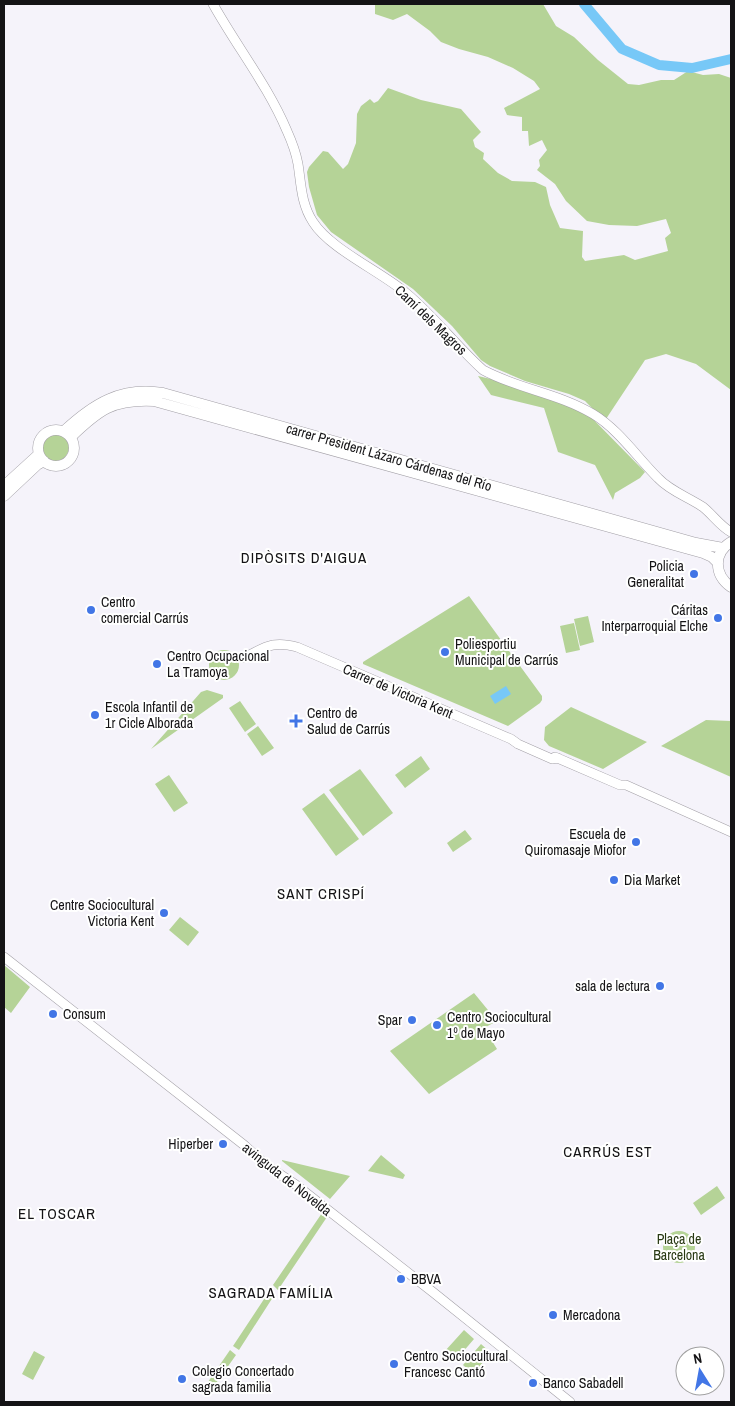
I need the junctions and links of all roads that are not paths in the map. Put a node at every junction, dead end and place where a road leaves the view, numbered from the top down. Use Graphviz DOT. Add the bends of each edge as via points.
graph roads {
  1 [pos="213,4"];
  2 [pos="67,434"];
  3 [pos="42,457"];
  4 [pos="4,487"];
  5 [pos="4,496"];
  6 [pos="728,530"];
  7 [pos="728,544"];
  8 [pos="718,563"];
  9 [pos="731,586"];
  10 [pos="243,658"];
  11 [pos="731,832"];
  12 [pos="4,957"];
  13 [pos="570,1402"];
  1 -- 6 [label="street, Camí dels Magros" via="281,116 295,153 306,208 314,224 405,292 483,370 559,398 594,415 659,480 705,509"];
  2 -- 3 [label="main road" via="53,430 44,434 38,444"];
  2 -- 3 [label="main road" via="73,442 74,452 67,462 57,466"];
  2 -- 7 [label="main road, carrer President Lázaro Cárdenas del Río" via="88,409 111,398 132,392 162,393 696,543"];
  2 -- 8 [label="main road, carrer President Lázaro Cárdenas del Río" via="101,410 123,403 154,402 694,551 712,557"];
  3 -- 4 [label="main road"];
  3 -- 5 [label="main road" via="38,465"];
  6 -- 7 [label="street, Camí dels Magros"];
  7 -- 8 [label="main road" via="719,555"];
  8 -- 9 [label="main road" via="721,577"];
  10 -- 11 [label="street, Carrer de Victoria Kent" via="277,643 313,653"];
  12 -- 13 [label="street, avinguda de Novelda"];
}
